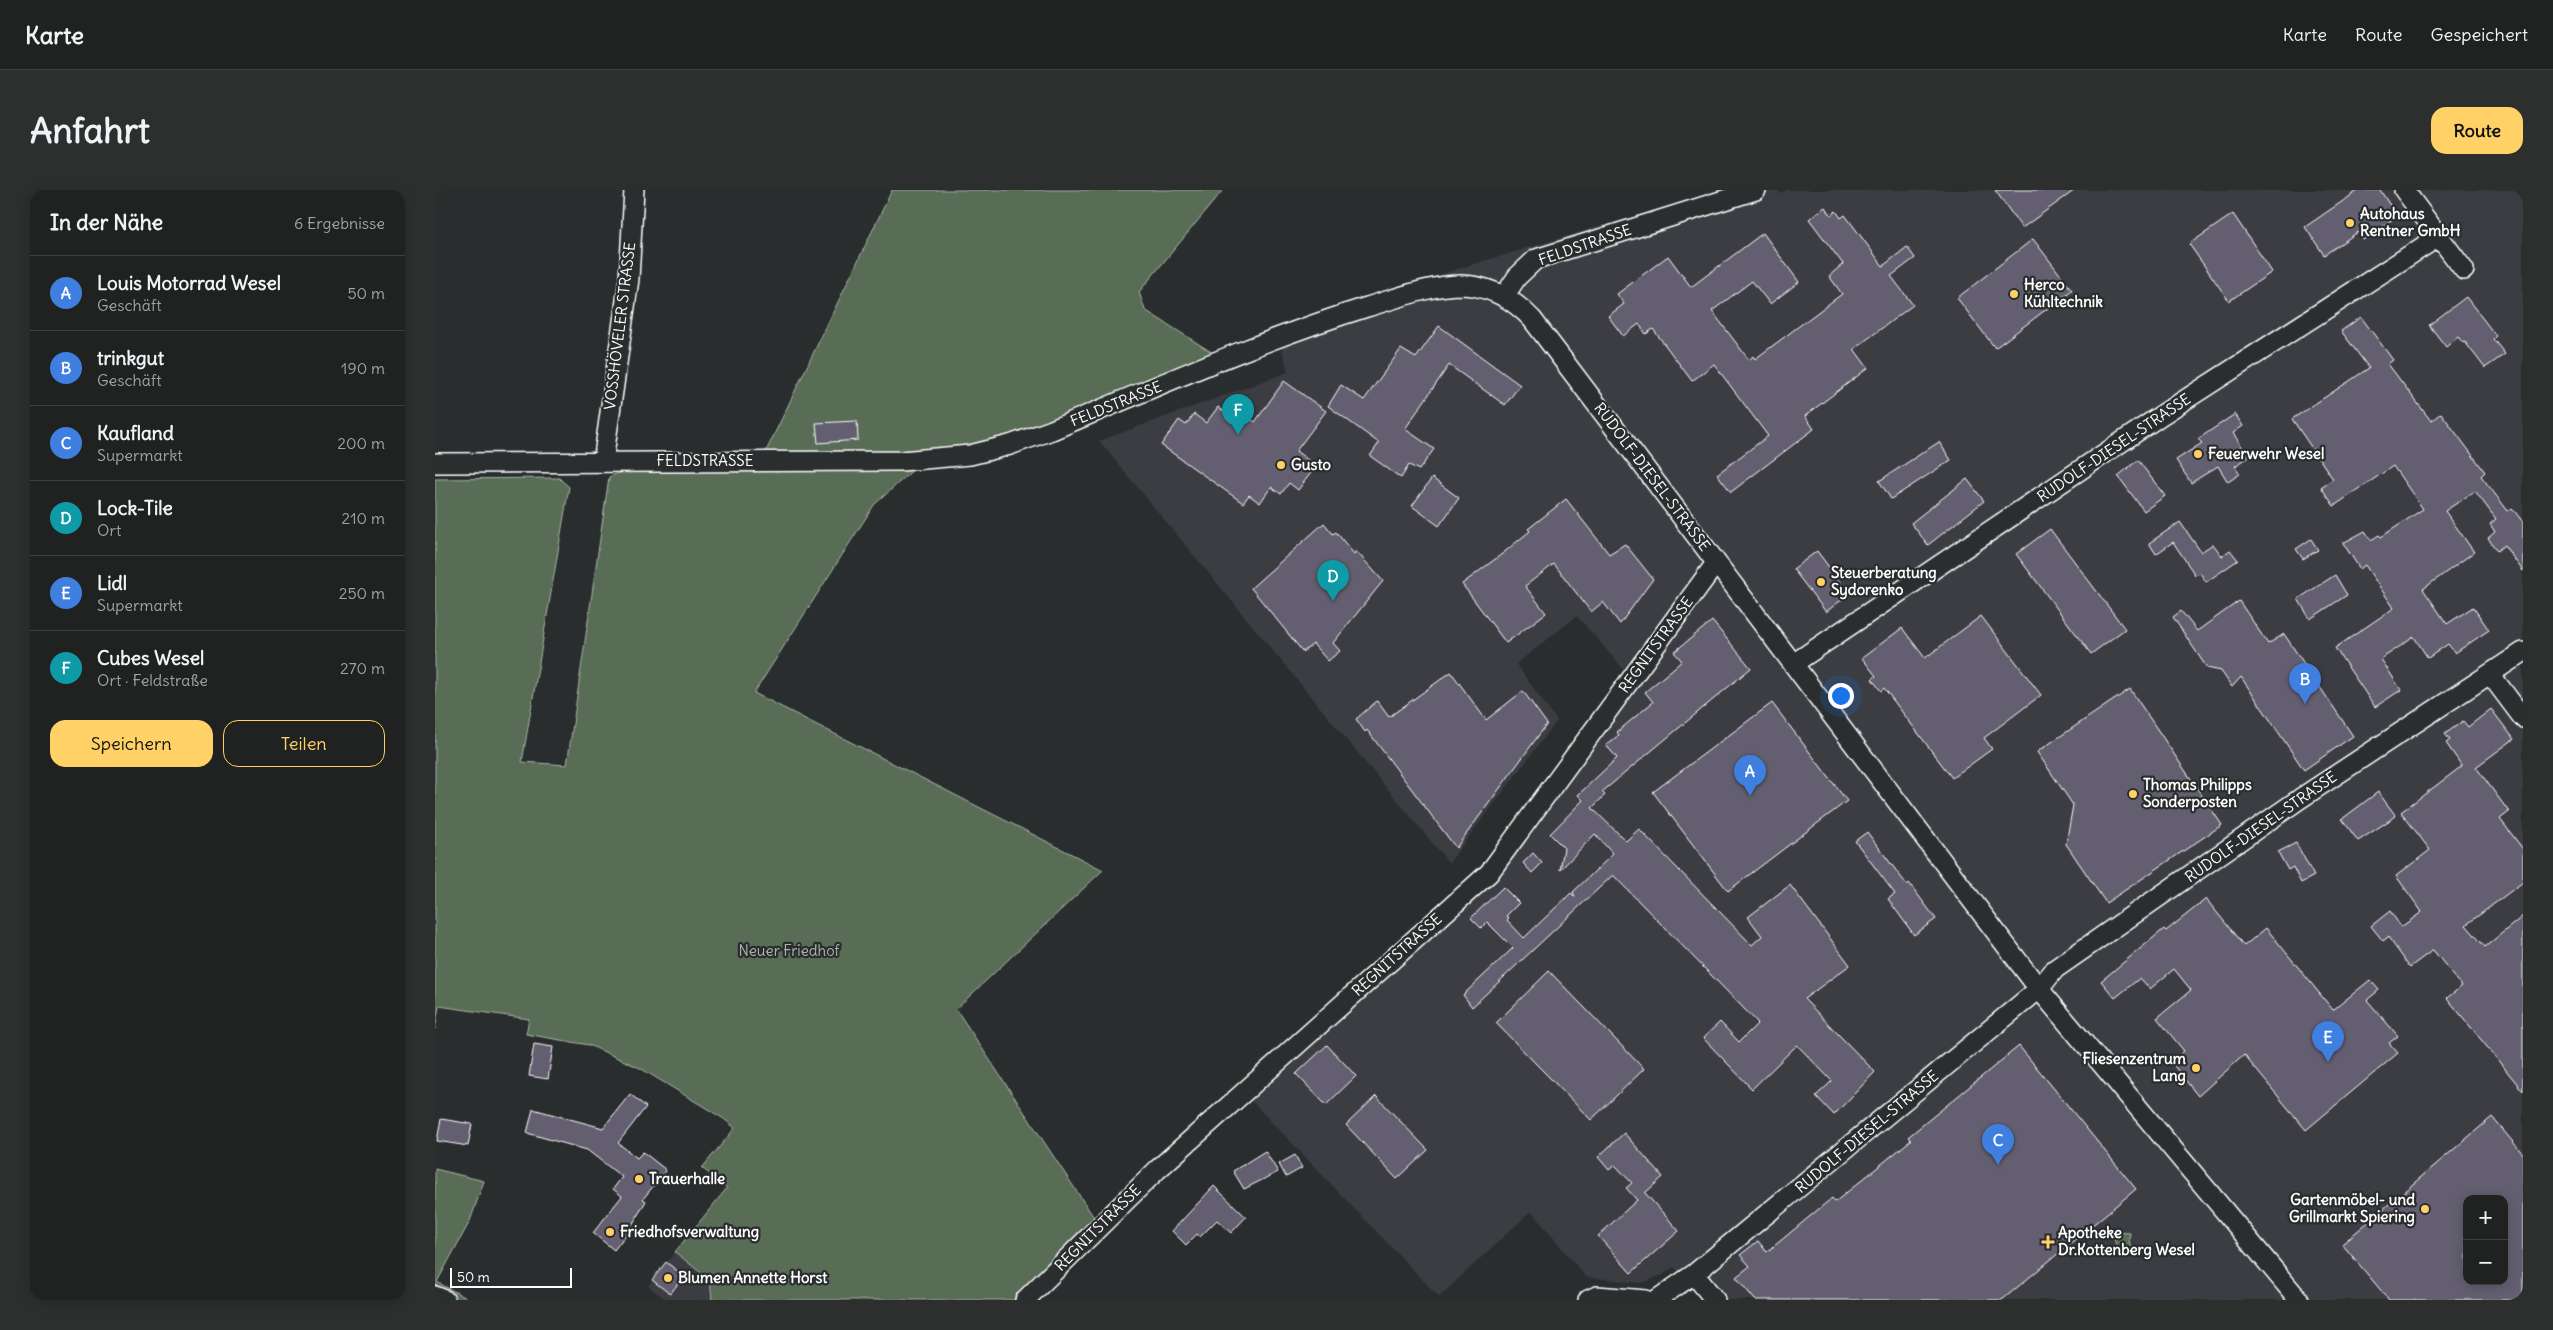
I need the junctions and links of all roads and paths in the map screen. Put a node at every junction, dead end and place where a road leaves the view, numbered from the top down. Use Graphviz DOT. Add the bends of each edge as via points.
graph roads {
  1 [pos="635,190"];
  2 [pos="1756,190"];
  3 [pos="2404,190"];
  4 [pos="2438,237"];
  5 [pos="2464,270"];
  6 [pos="1505,295"];
  7 [pos="603,462"];
  8 [pos="435,463"];
  9 [pos="1716,563"];
  10 [pos="2523,652"];
  11 [pos="1793,664"];
  12 [pos="2490,674"];
  13 [pos="2523,718"];
  14 [pos="2039,989"];
  15 [pos="1693,1274"];
  16 [pos="435,1296"];
  17 [pos="445,1300"];
  18 [pos="1025,1300"];
  19 [pos="1589,1300"];
  20 [pos="1647,1300"];
  21 [pos="1656,1300"];
  22 [pos="1715,1300"];
  23 [pos="2299,1300"];
  1 -- 7 [label="street, VOSSHÖVELER STRASSE" via="629,279"];
  2 -- 6 [label="street, FELDSTRASSE" via="1536,259 1517,277"];
  3 -- 4 [label="street"];
  4 -- 5 [label="street"];
  4 -- 11 [label="street, RUDOLF-DIESEL-STRASSE" via="2163,414"];
  6 -- 7 [label="street, FELDSTRASSE" via="1464,285 1440,286 1412,293 1321,321 1053,430 970,455 901,461"];
  6 -- 9 [label="street, RUDOLF-DIESEL-STRASSE" via="1532,319"];
  7 -- 8 [label="street, FELDSTRASSE"];
  9 -- 11 [label="street, RUDOLF-DIESEL-STRASSE"];
  9 -- 18 [label="street, REGNITSTRASSE" via="1489,873 1157,1170"];
  10 -- 12 [label="street, RUDOLF-DIESEL-STRASSE"];
  11 -- 14 [label="street, RUDOLF-DIESEL-STRASSE"];
  12 -- 13 [label="street"];
  12 -- 14 [label="street, RUDOLF-DIESEL-STRASSE" via="2301,798 2055,969"];
  14 -- 15 [label="street, RUDOLF-DIESEL-STRASSE"];
  14 -- 23 [label="street, RUDOLF-DIESEL-STRASSE"];
  15 -- 21 [label="street, RUDOLF-DIESEL-STRASSE"];
  15 -- 22 [label="street"];
  16 -- 17 [label="street"];
  19 -- 20 [label="street" via="1597,1296"];
}
